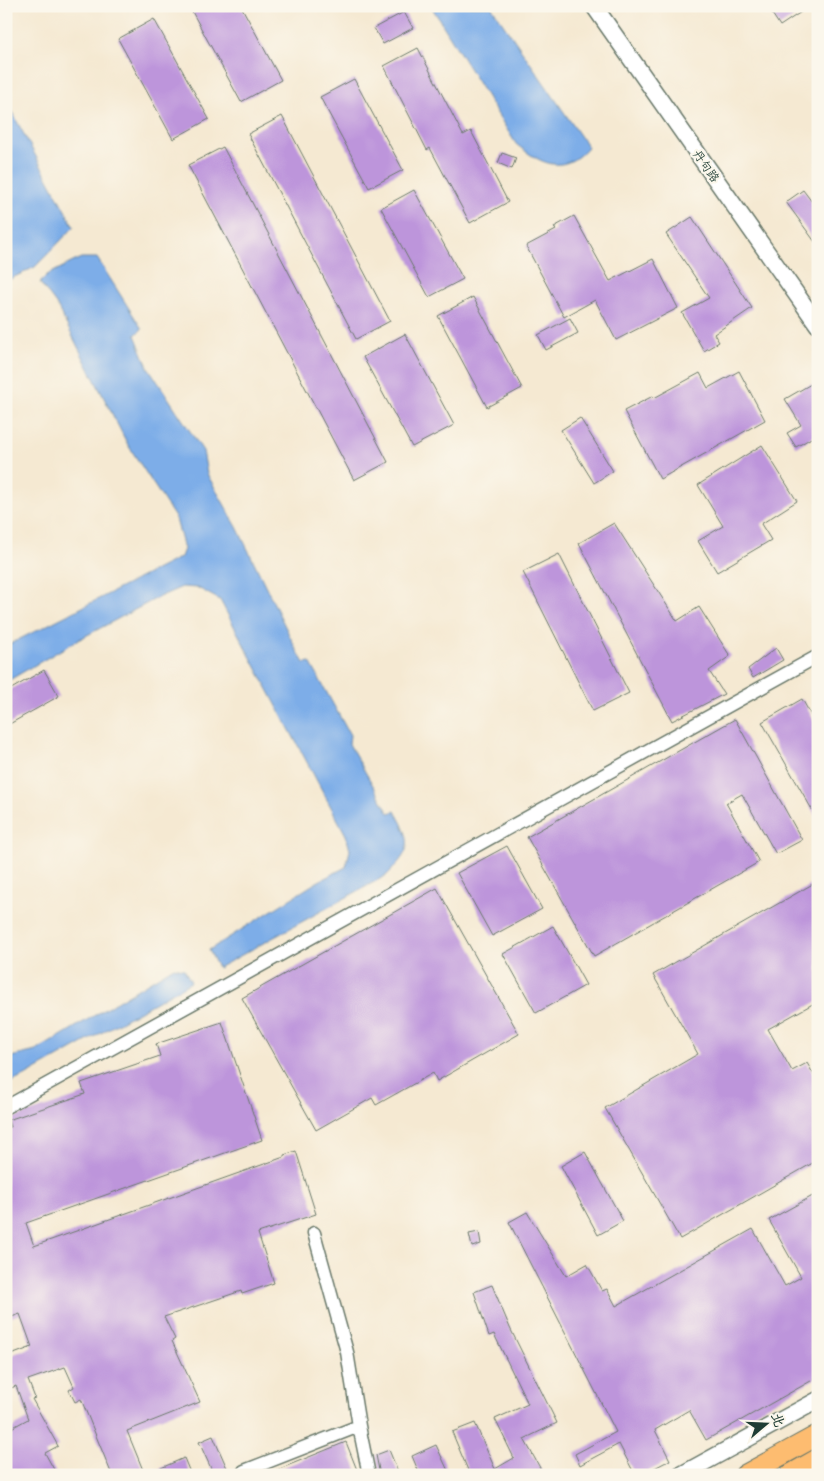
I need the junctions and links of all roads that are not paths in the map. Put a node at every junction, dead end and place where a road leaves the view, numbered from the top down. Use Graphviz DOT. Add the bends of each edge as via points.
graph roads {
  1 [pos="594,6"];
  2 [pos="818,325"];
  3 [pos="818,656"];
  4 [pos="6,1108"];
  5 [pos="314,1233"];
  6 [pos="818,1400"];
  7 [pos="359,1426"];
  8 [pos="818,1435"];
  9 [pos="818,1459"];
  10 [pos="244,1471"];
  11 [pos="369,1475"];
  12 [pos="682,1475"];
  13 [pos="745,1475"];
  14 [pos="790,1475"];
  1 -- 2 [label="street, 丹句路"];
  3 -- 4 [label="street"];
  5 -- 7 [label="street" via="346,1352"];
  6 -- 12 [label="street"];
  7 -- 10 [label="street"];
  7 -- 11 [label="street"];
  8 -- 13 [label="main road"];
  9 -- 14 [label="main road"];
}
